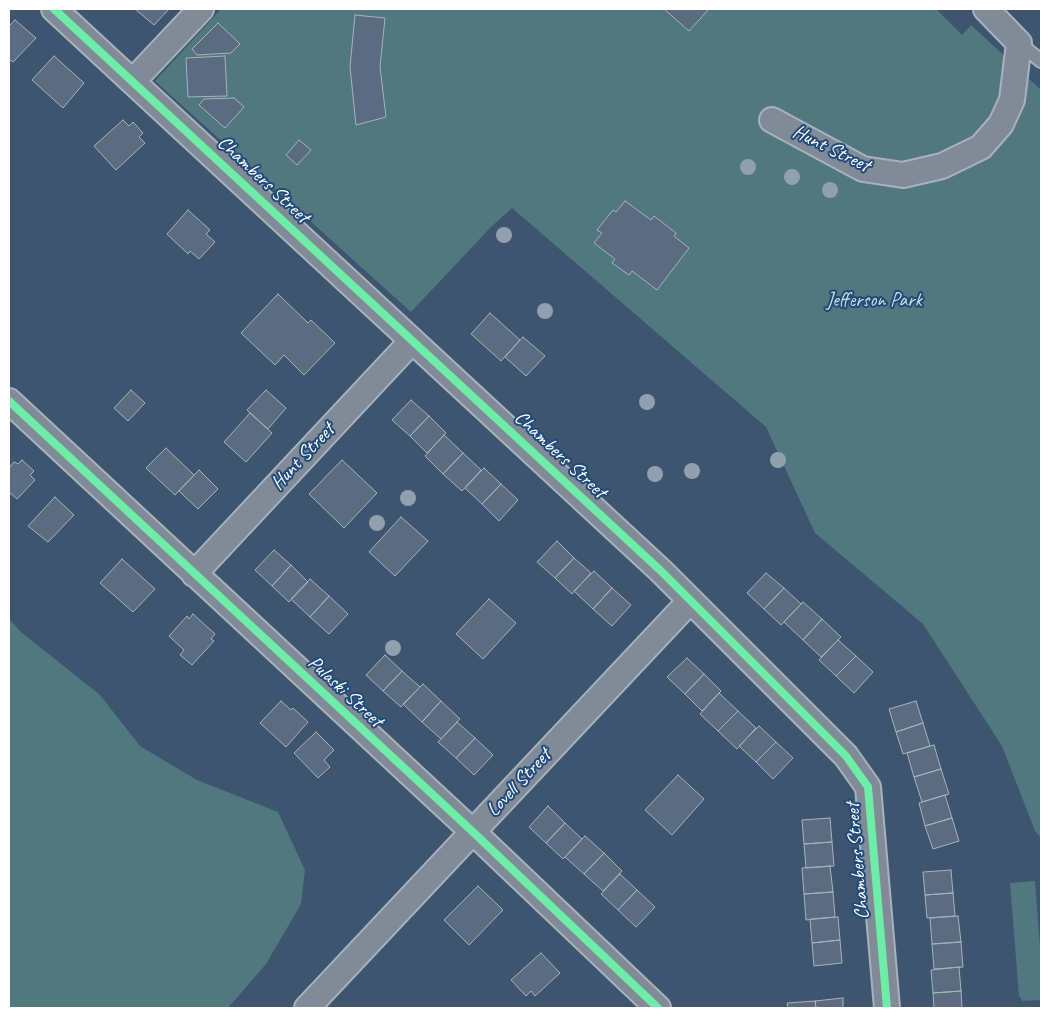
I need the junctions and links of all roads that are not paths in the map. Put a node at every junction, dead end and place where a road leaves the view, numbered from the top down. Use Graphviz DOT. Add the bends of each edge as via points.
graph roads {
  1 [pos="54,9"];
  2 [pos="200,9"];
  3 [pos="986,9"];
  4 [pos="1018,43"];
  5 [pos="1041,61"];
  6 [pos="133,81"];
  7 [pos="772,120"];
  8 [pos="412,340"];
  9 [pos="9,401"];
  10 [pos="194,574"];
  11 [pos="690,601"];
  12 [pos="473,832"];
  13 [pos="307,1008"];
  14 [pos="658,1008"];
  15 [pos="887,1008"];
  1 -- 6 [label="street, Chambers Street"];
  2 -- 6 [label="street"];
  3 -- 4 [label="street"];
  4 -- 5 [label="lane"];
  4 -- 7 [label="street, Hunt Street" via="1012,100 1001,124 981,147 942,166 903,175 864,169"];
  6 -- 8 [label="street, Chambers Street"];
  8 -- 10 [label="street, Hunt Street"];
  8 -- 11 [label="street, Chambers Street"];
  9 -- 10 [label="street, Pulaski Street"];
  10 -- 12 [label="street, Pulaski Street"];
  11 -- 12 [label="street, Lovell Street"];
  11 -- 15 [label="street, Chambers Street" via="846,756 868,787"];
  12 -- 13 [label="street, Lovell Street"];
  12 -- 14 [label="street, Pulaski Street"];
}
